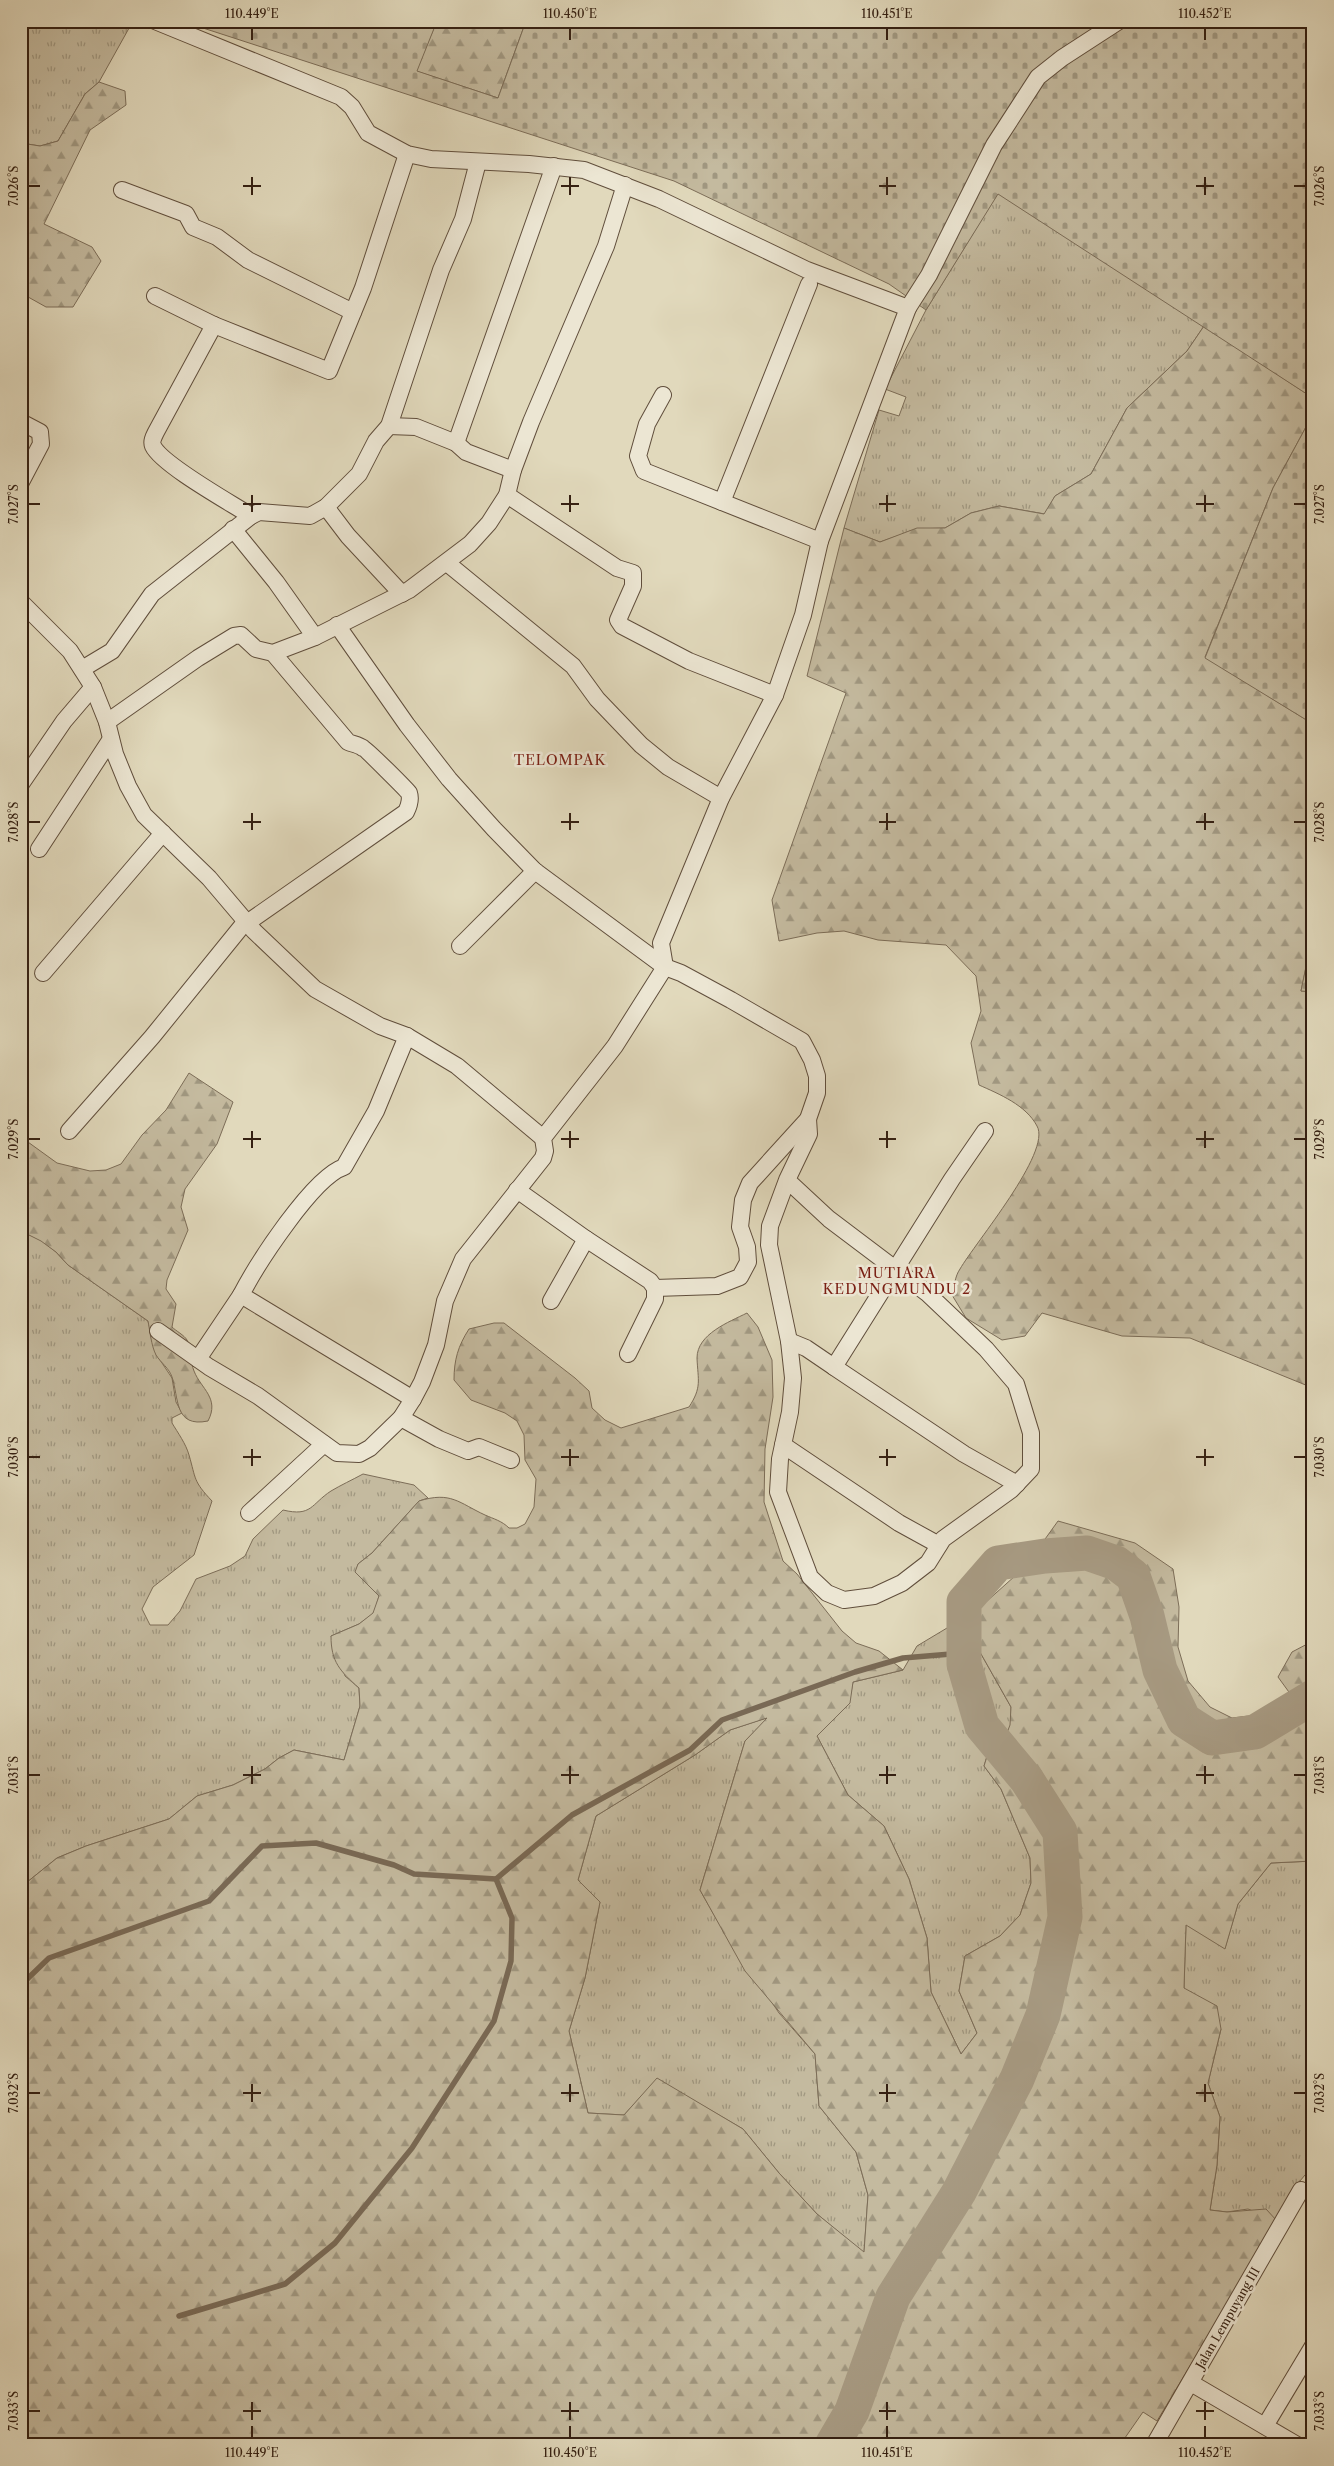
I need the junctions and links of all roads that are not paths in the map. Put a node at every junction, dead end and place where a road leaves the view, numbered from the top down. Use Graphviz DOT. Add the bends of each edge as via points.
graph roads {
  1 [pos="154,21"];
  2 [pos="1119,21"];
  3 [pos="407,154"];
  4 [pos="478,162"];
  5 [pos="554,166"];
  6 [pos="625,185"];
  7 [pos="122,190"];
  8 [pos="809,284"];
  9 [pos="155,296"];
  10 [pos="908,308"];
  11 [pos="354,312"];
  12 [pos="214,325"];
  13 [pos="664,395"];
  14 [pos="21,422"];
  15 [pos="389,426"];
  16 [pos="456,443"];
  17 [pos="513,470"];
  18 [pos="21,482"];
  19 [pos="507,495"];
  20 [pos="722,502"];
  21 [pos="326,507"];
  22 [pos="251,516"];
  23 [pos="232,530"];
  24 [pos="820,541"];
  25 [pos="447,562"];
  26 [pos="402,594"];
  27 [pos="21,602"];
  28 [pos="337,625"];
  29 [pos="315,637"];
  30 [pos="273,653"];
  31 [pos="82,669"];
  32 [pos="93,687"];
  33 [pos="775,695"];
  34 [pos="107,722"];
  35 [pos="111,739"];
  36 [pos="21,784"];
  37 [pos="721,798"];
  38 [pos="163,833"];
  39 [pos="39,849"];
  40 [pos="534,871"];
  41 [pos="246,922"];
  42 [pos="460,946"];
  43 [pos="665,967"];
  44 [pos="43,974"];
  45 [pos="407,1036"];
  46 [pos="808,1119"];
  47 [pos="69,1130"];
  48 [pos="986,1132"];
  49 [pos="543,1138"];
  50 [pos="787,1180"];
  51 [pos="517,1190"];
  52 [pos="586,1239"];
  53 [pos="896,1271"];
  54 [pos="655,1288"];
  55 [pos="241,1294"];
  56 [pos="551,1301"];
  57 [pos="158,1331"];
  58 [pos="788,1341"];
  59 [pos="628,1354"];
  60 [pos="198,1359"];
  61 [pos="834,1367"];
  62 [pos="413,1399"];
  63 [pos="401,1418"];
  64 [pos="324,1444"];
  65 [pos="782,1444"];
  66 [pos="511,1460"];
  67 [pos="1017,1484"];
  68 [pos="249,1513"];
  69 [pos="939,1545"];
  70 [pos="1301,2190"];
  71 [pos="1313,2346"];
  72 [pos="1191,2384"];
  73 [pos="1265,2426"];
  74 [pos="1154,2445"];
  75 [pos="1297,2445"];
  1 -- 3 [label="street" via="341,96 368,133"];
  2 -- 10 [label="street" via="1062,58 1038,78 994,146 929,275"];
  3 -- 4 [label="street"];
  3 -- 11 [label="street"];
  4 -- 5 [label="street"];
  4 -- 15 [label="street" via="463,219 442,270"];
  5 -- 6 [label="street" via="584,170"];
  5 -- 16 [label="street"];
  6 -- 10 [label="street" via="772,255"];
  6 -- 17 [label="street" via="606,246"];
  7 -- 11 [label="street" via="186,214 193,228 217,237 248,260"];
  8 -- 20 [label="street"];
  9 -- 12 [label="street"];
  10 -- 24 [label="street"];
  11 -- 12 [label="street" via="329,371"];
  12 -- 22 [label="street" via="152,439 153,446 183,473"];
  13 -- 20 [label="street" via="647,424 638,456 644,471"];
  14 -- 18 [label="street" via="40,432 41,444"];
  15 -- 16 [label="street" via="416,427"];
  15 -- 21 [label="street" via="376,441 359,474"];
  16 -- 17 [label="street" via="466,452"];
  17 -- 19 [label="street"];
  19 -- 25 [label="street" via="470,544"];
  19 -- 33 [label="street" via="617,568 633,573 633,586 618,620 622,626 688,661"];
  20 -- 24 [label="street"];
  21 -- 22 [label="street" via="310,516 259,512"];
  21 -- 26 [label="street" via="348,536"];
  22 -- 23 [label="street"];
  23 -- 29 [label="street" via="276,582"];
  23 -- 31 [label="street" via="152,594 112,650"];
  24 -- 33 [label="street" via="802,615"];
  25 -- 26 [label="street"];
  25 -- 37 [label="street" via="573,666 597,699 641,745 668,767"];
  26 -- 28 [label="street"];
  27 -- 31 [label="street" via="70,650"];
  28 -- 29 [label="street"];
  28 -- 40 [label="street" via="449,779"];
  29 -- 30 [label="street"];
  30 -- 34 [label="street" via="256,649 241,635 234,636"];
  30 -- 41 [label="street" via="348,742 365,748 405,786 410,804 406,812"];
  31 -- 32 [label="street"];
  32 -- 34 [label="street"];
  32 -- 36 [label="street" via="64,721"];
  33 -- 37 [label="street"];
  34 -- 35 [label="street"];
  35 -- 38 [label="street" via="128,786 144,815"];
  35 -- 39 [label="street"];
  37 -- 43 [label="street" via="661,943"];
  38 -- 41 [label="street" via="209,878"];
  38 -- 44 [label="street"];
  40 -- 42 [label="street"];
  40 -- 43 [label="street"];
  41 -- 45 [label="street" via="315,989 380,1026"];
  41 -- 47 [label="street" via="152,1037"];
  43 -- 46 [label="street" via="802,1041 817,1076 817,1093"];
  43 -- 49 [label="street" via="616,1046"];
  45 -- 49 [label="street" via="457,1066"];
  45 -- 55 [label="street" via="376,1111 344,1167 335,1170 306,1199 253,1272"];
  46 -- 50 [label="street" via="809,1134"];
  46 -- 54 [label="street" via="750,1183 743,1200 740,1227 748,1262 740,1277 717,1286"];
  48 -- 53 [label="street" via="952,1178"];
  49 -- 51 [label="street" via="543,1158"];
  50 -- 53 [label="street" via="829,1219"];
  50 -- 58 [label="street" via="770,1226 768,1245"];
  51 -- 52 [label="street"];
  51 -- 62 [label="street" via="463,1259 445,1301 436,1345"];
  52 -- 54 [label="street" via="650,1281"];
  52 -- 56 [label="street"];
  53 -- 61 [label="street"];
  53 -- 67 [label="street" via="927,1293 986,1349 1016,1384 1032,1433 1031,1469"];
  54 -- 59 [label="street" via="655,1299"];
  55 -- 60 [label="street"];
  55 -- 62 [label="street"];
  57 -- 60 [label="street"];
  58 -- 61 [label="street" via="806,1348"];
  58 -- 65 [label="street" via="793,1378 790,1412"];
  60 -- 64 [label="street" via="258,1396"];
  61 -- 67 [label="street"];
  62 -- 63 [label="street"];
  63 -- 64 [label="street" via="370,1448 359,1454 337,1454"];
  63 -- 66 [label="street" via="439,1440 468,1451 479,1447"];
  64 -- 68 [label="street"];
  65 -- 69 [label="street" via="899,1523"];
  65 -- 69 [label="street" via="778,1492 810,1577 827,1593 844,1600 874,1596 902,1583 928,1563"];
  67 -- 69 [label="street"];
  70 -- 72 [label="street, Jalan Lempuyang III"];
  71 -- 73 [label="street"];
  72 -- 73 [label="street"];
  72 -- 74 [label="street, Jalan Lempuyang III"];
  73 -- 75 [label="street"];
}
